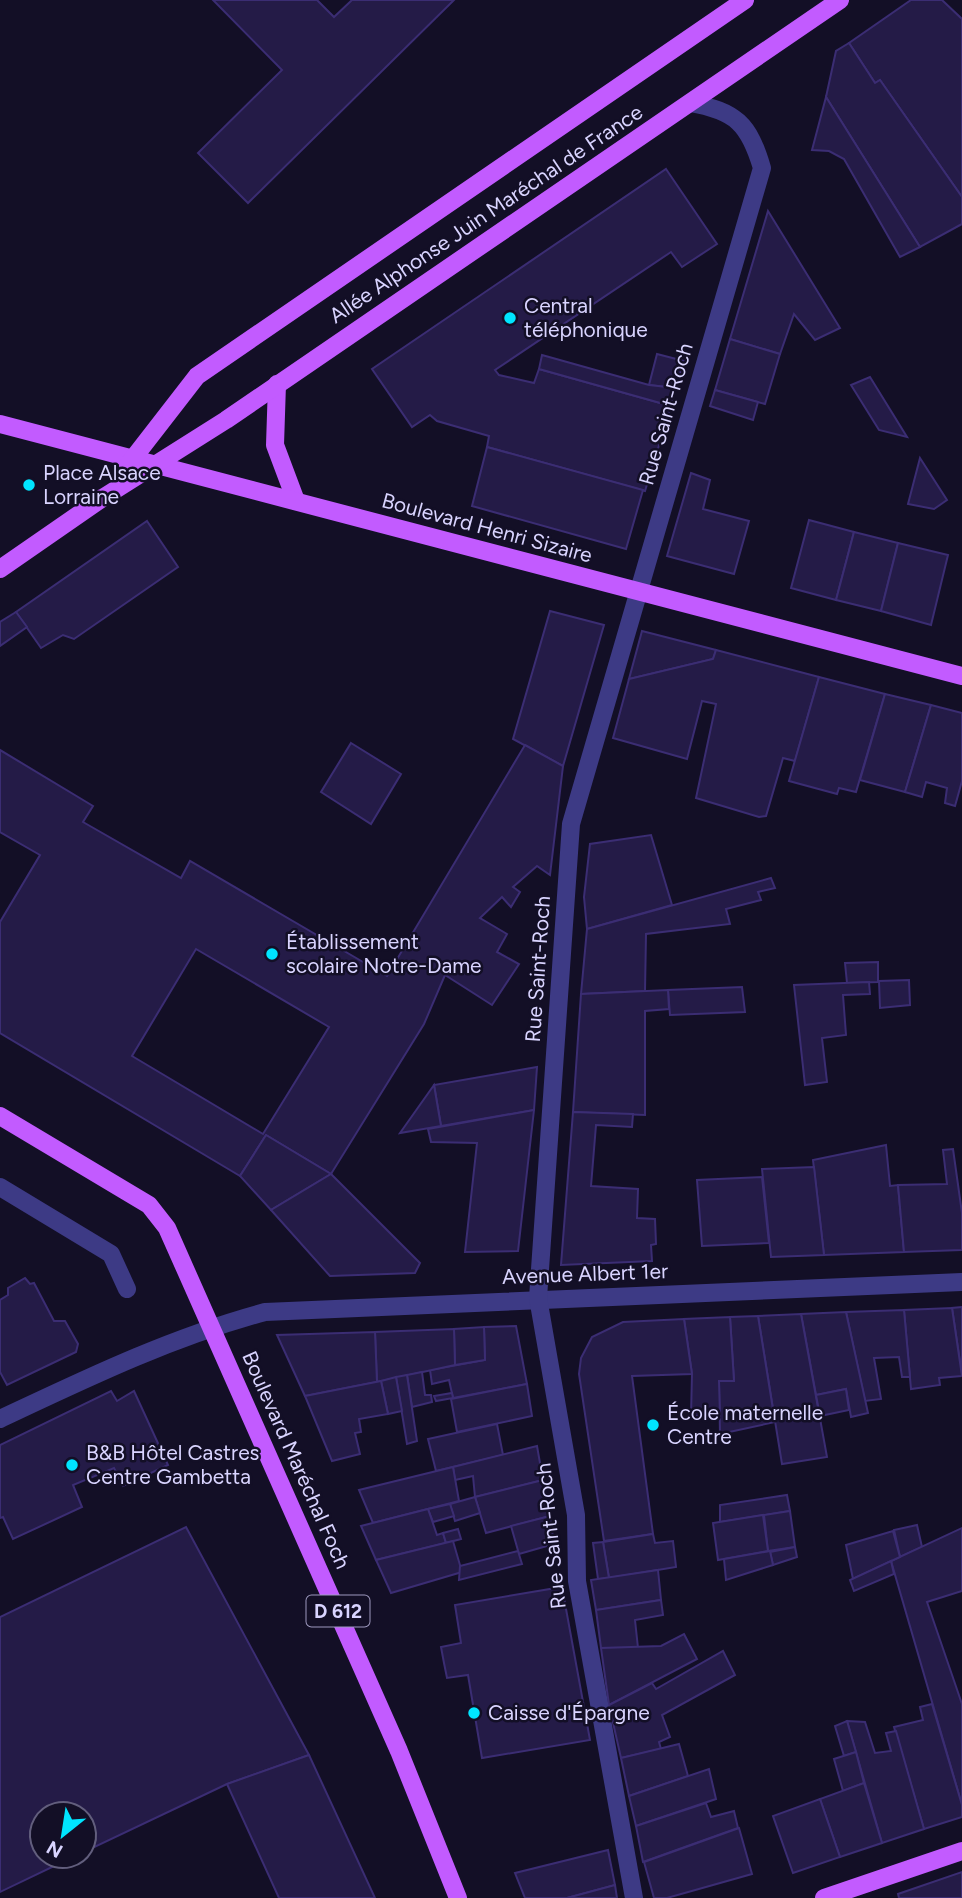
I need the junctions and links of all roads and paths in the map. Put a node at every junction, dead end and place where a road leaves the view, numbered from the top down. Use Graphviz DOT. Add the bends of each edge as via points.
graph roads {
  1 [pos="745,0"];
  2 [pos="840,0"];
  3 [pos="690,103"];
  4 [pos="277,384"];
  5 [pos="0,424"];
  6 [pos="133,459"];
  7 [pos="156,465"];
  8 [pos="104,497"];
  9 [pos="296,501"];
  10 [pos="0,569"];
  11 [pos="637,591"];
  12 [pos="962,676"];
  13 [pos="0,1116"];
  14 [pos="0,1187"];
  15 [pos="962,1282"];
  16 [pos="127,1289"];
  17 [pos="538,1298"];
  18 [pos="212,1326"];
  19 [pos="0,1419"];
  20 [pos="962,1851"];
  21 [pos="458,1898"];
  22 [pos="634,1898"];
  23 [pos="824,1898"];
  1 -- 6 [label="main road, Allée Alphonse Juin Maréchal de France" via="197,376"];
  2 -- 3 [label="main road, Allée Alphonse Juin Maréchal de France"];
  3 -- 4 [label="main road, Allée Alphonse Juin Maréchal de France"];
  3 -- 11 [label="street, Rue Saint-Roch" via="740,121 755,143 762,168"];
  4 -- 7 [label="main road, Allée Alphonse Juin Maréchal de France"];
  4 -- 9 [label="main road" via="275,445"];
  5 -- 6 [label="main road, Boulevard Henri Sizaire"];
  6 -- 7 [label="main road, Boulevard Henri Sizaire"];
  6 -- 8 [label="main road, Allée Alphonse Juin Maréchal de France"];
  7 -- 8 [label="main road, Allée Alphonse Juin Maréchal de France"];
  7 -- 9 [label="main road, Boulevard Henri Sizaire"];
  8 -- 10 [label="main road"];
  9 -- 11 [label="main road, Boulevard Henri Sizaire"];
  11 -- 12 [label="main road, Boulevard Henri Sizaire"];
  11 -- 17 [label="street, Rue Saint-Roch" via="571,824"];
  13 -- 18 [label="main road, Boulevard Maréchal Foch / D 612" via="149,1205 167,1228"];
  14 -- 16 [label="street" via="111,1254"];
  15 -- 17 [label="street, Avenue Albert 1er"];
  17 -- 18 [label="street, Avenue Albert 1er" via="265,1312"];
  17 -- 22 [label="street, Rue Saint-Roch" via="576,1515 577,1581"];
  18 -- 19 [label="street, Avenue Albert 1er" via="132,1357"];
  18 -- 21 [label="main road, Boulevard Maréchal Foch / D 612" via="399,1751"];
  20 -- 23 [label="main road"];
}
